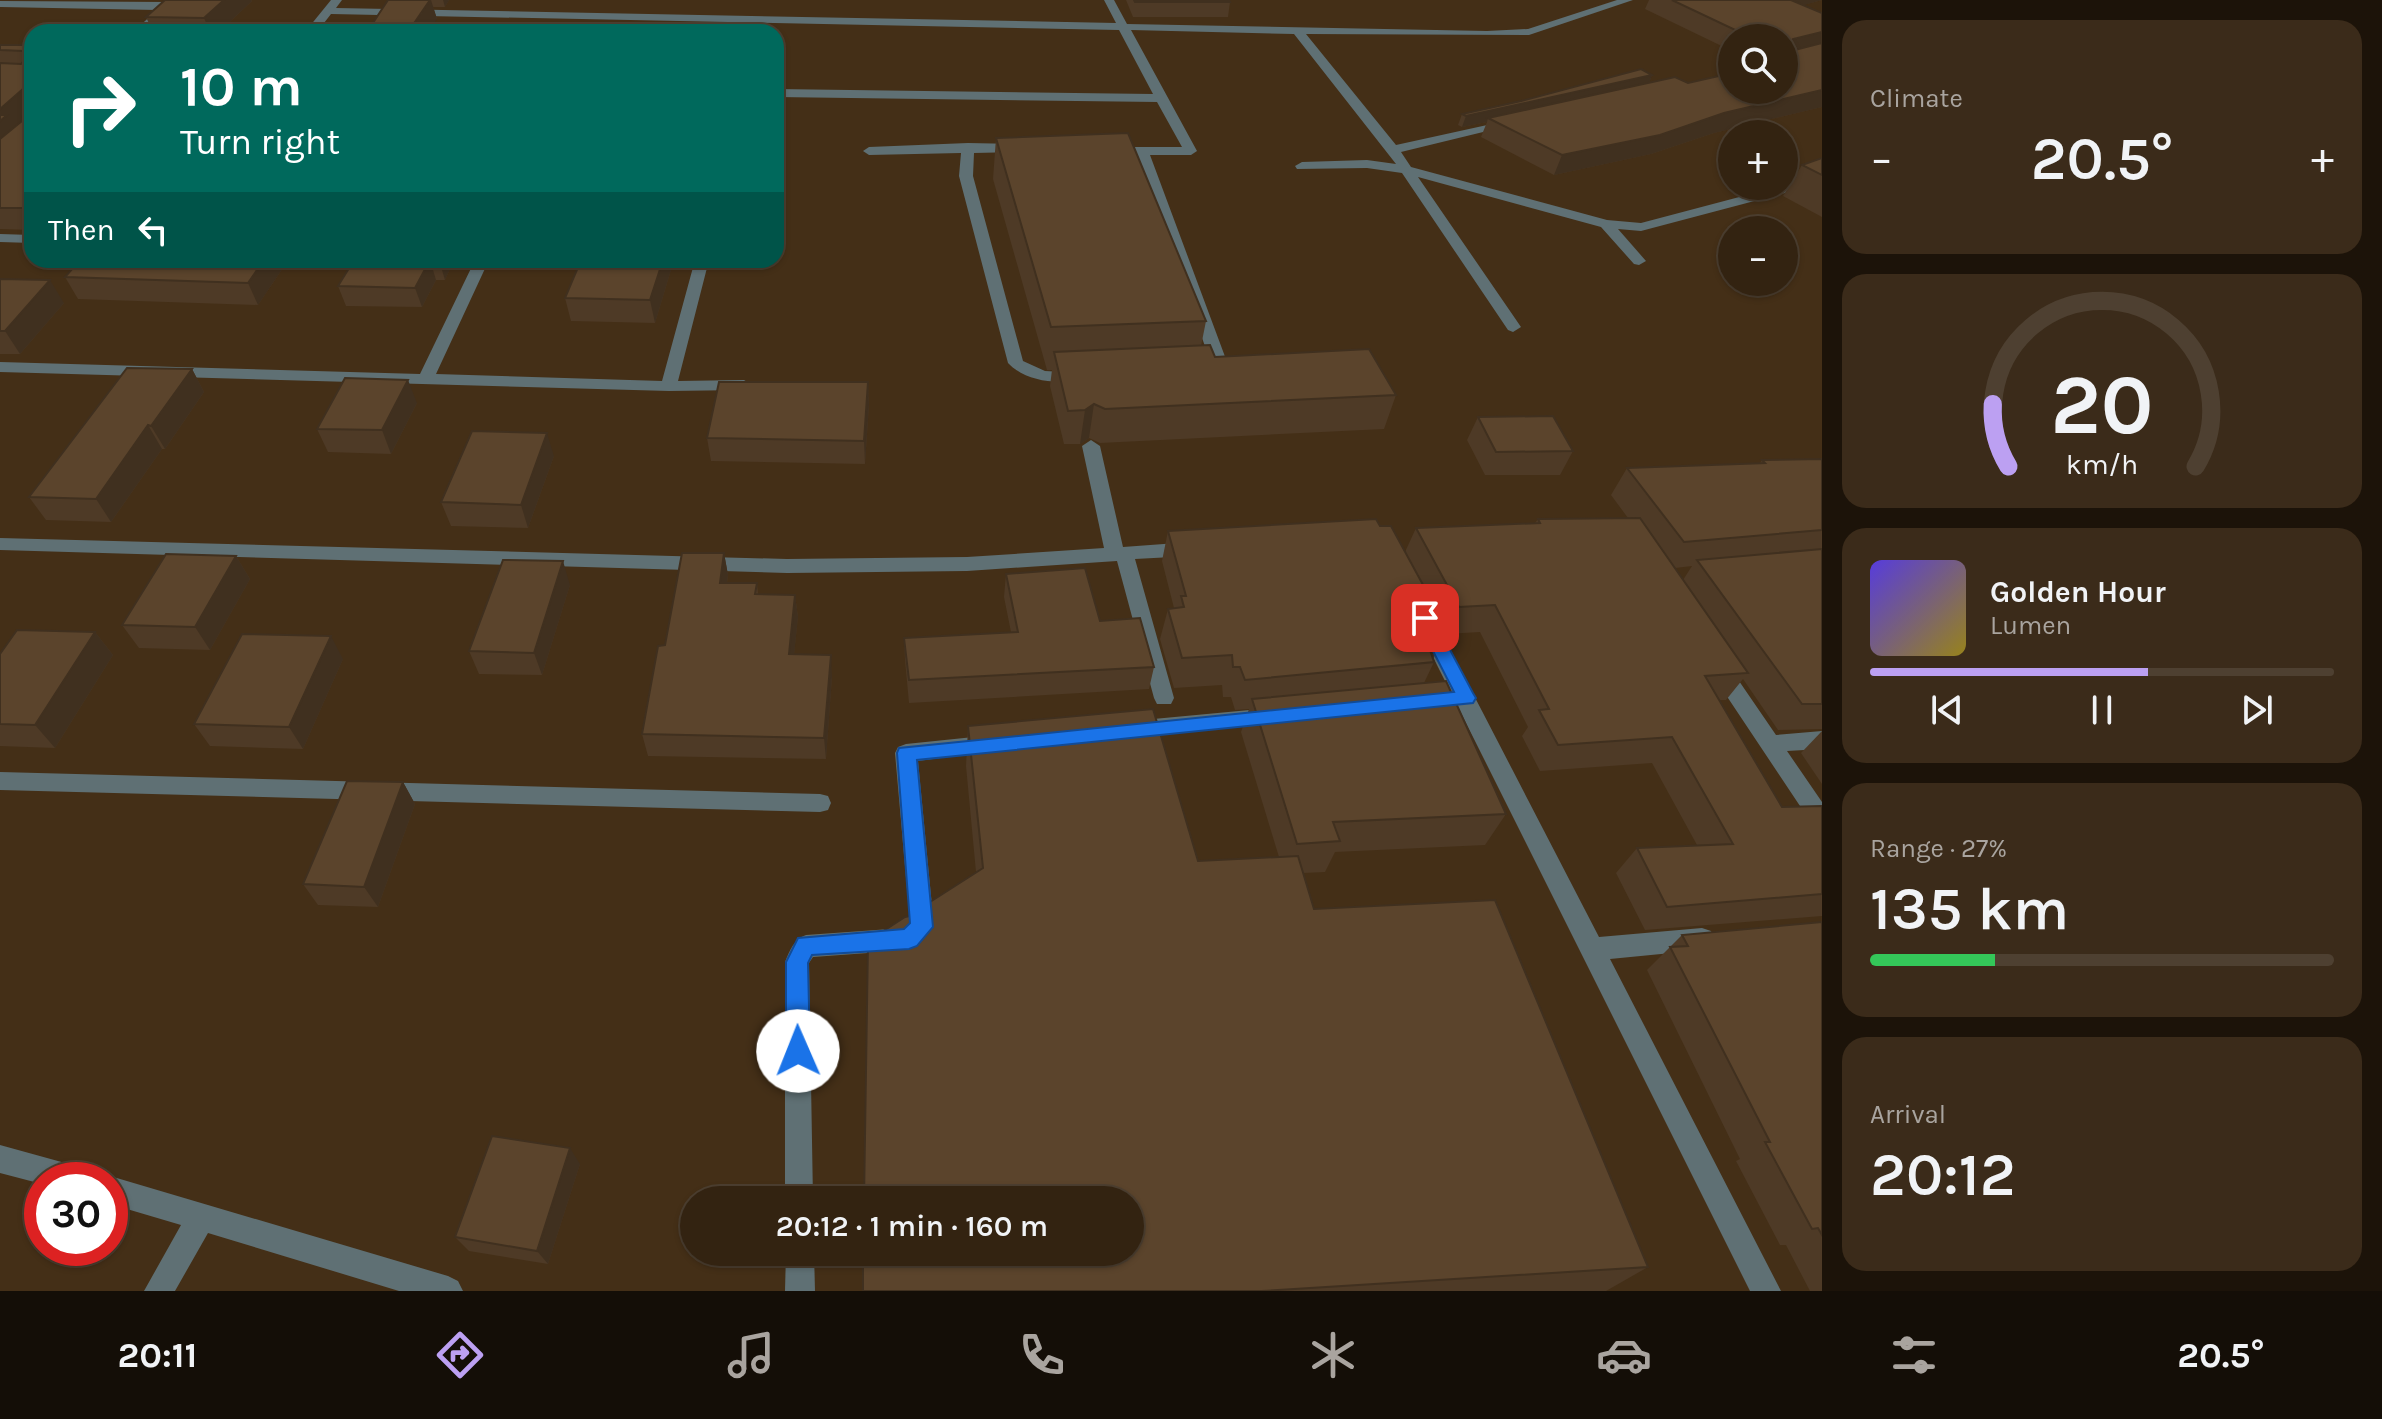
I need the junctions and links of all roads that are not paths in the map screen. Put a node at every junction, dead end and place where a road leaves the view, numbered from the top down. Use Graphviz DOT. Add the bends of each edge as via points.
graph roads {
  1 [pos="337,0"];
  2 [pos="1109,0"];
  3 [pos="1628,0"];
  4 [pos="170,3"];
  5 [pos="0,4"];
  6 [pos="330,11"];
  7 [pos="148,24"];
  8 [pos="318,24"];
  9 [pos="1124,25"];
  10 [pos="1295,28"];
  11 [pos="784,93"];
  12 [pos="1161,98"];
  13 [pos="1532,119"];
  14 [pos="968,147"];
  15 [pos="1027,148"];
  16 [pos="1116,150"];
  17 [pos="1393,150"];
  18 [pos="869,151"];
  19 [pos="1142,151"];
  20 [pos="1302,166"];
  21 [pos="1404,169"];
  22 [pos="1822,179"];
  23 [pos="1606,224"];
  24 [pos="0,238"];
  25 [pos="24,239"];
  26 [pos="1639,261"];
  27 [pos="478,268"];
  28 [pos="700,268"];
  29 [pos="1513,327"];
  30 [pos="6,367"];
  31 [pos="1192,371"];
  32 [pos="426,379"];
  33 [pos="0,381"];
  34 [pos="1079,382"];
  35 [pos="763,385"];
  36 [pos="669,386"];
  37 [pos="1091,446"];
  38 [pos="0,544"];
  39 [pos="1214,548"];
  40 [pos="1120,554"];
  41 [pos="1404,579"];
  42 [pos="1709,653"];
  43 [pos="1164,698"];
  44 [pos="1467,698"];
  45 [pos="1441,701"];
  46 [pos="1294,715"];
  47 [pos="1109,731"];
  48 [pos="1822,740"];
  49 [pos="1015,742"];
  50 [pos="1771,744"];
  51 [pos="0,781"];
  52 [pos="820,803"];
  53 [pos="1822,820"];
  54 [pos="1731,937"];
  55 [pos="1594,949"];
  56 [pos="0,1159"];
  57 [pos="24,1166"];
  58 [pos="799,1186"];
  59 [pos="128,1196"];
  60 [pos="201,1218"];
  61 [pos="800,1266"];
  62 [pos="159,1291"];
  63 [pos="448,1291"];
  64 [pos="800,1291"];
  65 [pos="1766,1291"];
  1 -- 6 [label="street"];
  2 -- 9 [label="street"];
  3 -- 10 [label="street" via="1529,32"];
  4 -- 5 [label="street"];
  4 -- 7 [label="street"];
  6 -- 8 [label="street"];
  6 -- 9 [label="street" via="478,18"];
  9 -- 10 [label="street"];
  9 -- 12 [label="street"];
  10 -- 17 [label="street"];
  11 -- 12 [label="street"];
  12 -- 19 [label="street" via="1191,151"];
  13 -- 17 [label="street"];
  14 -- 15 [label="street"];
  14 -- 18 [label="street"];
  14 -- 34 [label="street" via="966,176 1016,363 1044,378"];
  16 -- 19 [label="street"];
  17 -- 21 [label="street"];
  19 -- 31 [label="street" via="1229,370"];
  20 -- 21 [label="street"];
  21 -- 23 [label="street"];
  21 -- 29 [label="street"];
  22 -- 23 [label="street" via="1656,225"];
  23 -- 26 [label="street"];
  24 -- 25 [label="street"];
  27 -- 32 [label="street"];
  28 -- 36 [label="street"];
  30 -- 32 [label="street"];
  30 -- 33 [label="street"];
  32 -- 36 [label="street"];
  35 -- 36 [label="street"];
  37 -- 40 [label="street"];
  38 -- 40 [label="street" via="787,566 967,564"];
  39 -- 40 [label="street"];
  40 -- 43 [label="street"];
  41 -- 44 [label="street"];
  42 -- 50 [label="street"];
  44 -- 45 [label="street"];
  44 -- 55 [label="street"];
  46 -- 47 [label="street"];
  48 -- 50 [label="street"];
  49 -- 58 [label="street" via="906,753 922,927 909,939 806,946 797,962"];
  50 -- 53 [label="street"];
  51 -- 52 [label="street"];
  54 -- 55 [label="street"];
  55 -- 65 [label="street"];
  56 -- 57 [label="street"];
  59 -- 60 [label="street"];
  60 -- 62 [label="street"];
  60 -- 63 [label="street"];
  61 -- 64 [label="street"];
}
